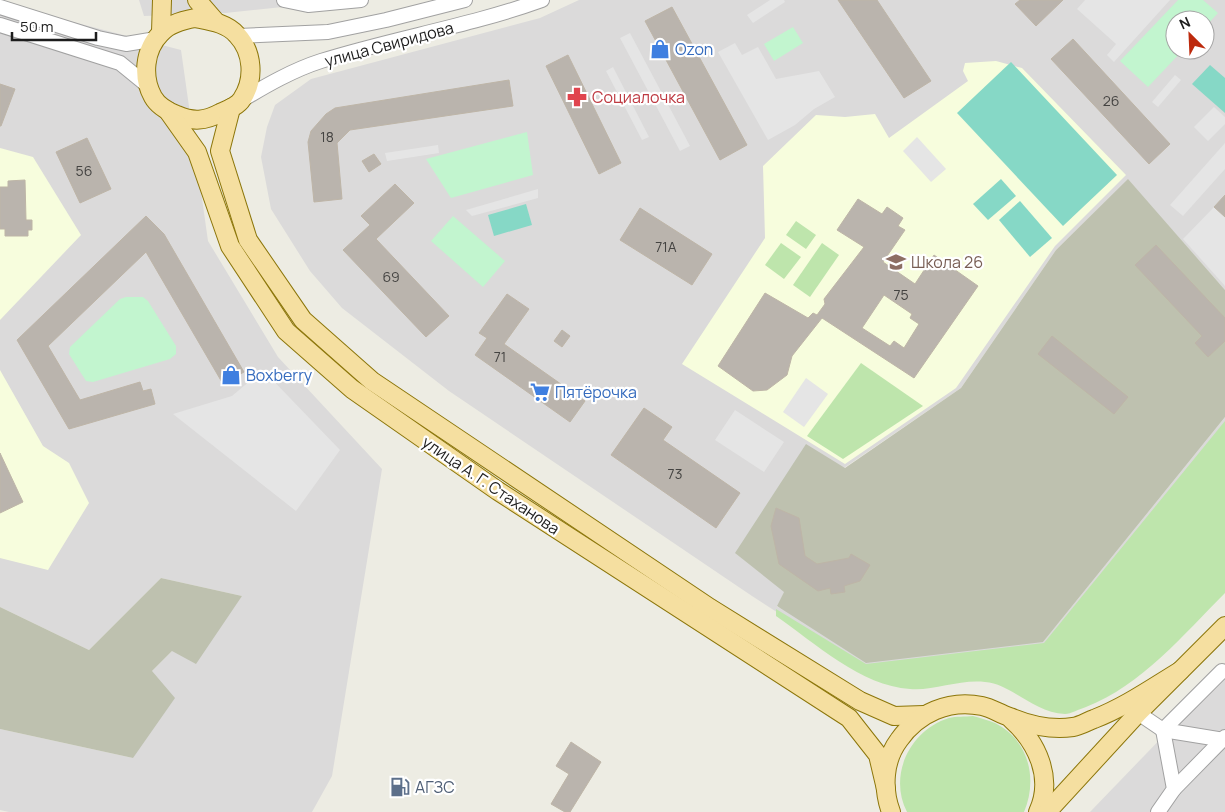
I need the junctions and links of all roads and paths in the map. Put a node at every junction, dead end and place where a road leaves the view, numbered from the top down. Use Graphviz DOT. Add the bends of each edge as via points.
graph roads {
  1 [pos="162,0"];
  2 [pos="198,0"];
  3 [pos="284,0"];
  4 [pos="361,0"];
  5 [pos="465,0"];
  6 [pos="542,0"];
  7 [pos="0,7"];
  8 [pos="216,22"];
  9 [pos="0,26"];
  10 [pos="159,36"];
  11 [pos="238,36"];
  12 [pos="146,85"];
  13 [pos="237,104"];
  14 [pos="168,111"];
  15 [pos="1225,626"];
  16 [pos="1180,671"];
  17 [pos="1222,671"];
  18 [pos="1138,713"];
  19 [pos="924,715"];
  20 [pos="1009,717"];
  21 [pos="1163,730"];
  22 [pos="1224,738"];
  23 [pos="886,789"];
  24 [pos="1174,790"];
  25 [pos="880,812"];
  26 [pos="891,812"];
  27 [pos="1038,812"];
  28 [pos="1047,812"];
  29 [pos="1158,812"];
  1 -- 10 [label="main road"];
  2 -- 8 [label="main road"];
  3 -- 4 [label="street" via="308,5"];
  5 -- 11 [label="street, улица Свиридова" via="328,32"];
  6 -- 13 [label="street, улица Свиридова" via="487,18 320,62 278,78"];
  7 -- 10 [label="street" via="126,44"];
  8 -- 10 [label="main road" via="195,18 181,21"];
  8 -- 11 [label="main road"];
  9 -- 12 [label="street" via="120,63"];
  10 -- 12 [label="main road" via="146,61"];
  11 -- 13 [label="main road" via="249,55 252,77"];
  12 -- 14 [label="main road" via="156,101"];
  13 -- 14 [label="main road" via="207,120 188,120"];
  13 -- 19 [label="main road, улица А. Г. Стаханова" via="220,150 248,240 303,320 372,381 710,608 860,701 894,716"];
  14 -- 23 [label="main road, улица А. Г. Стаханова" via="197,152 230,246 286,331 352,389 482,480 849,718 878,755"];
  15 -- 16 [label="main road"];
  16 -- 18 [label="main road"];
  16 -- 20 [label="main road" via="1116,710 1074,727 1042,727"];
  17 -- 21 [label="street"];
  18 -- 21 [label="street"];
  18 -- 28 [label="main road"];
  19 -- 20 [label="main road" via="952,705 967,704 996,710"];
  19 -- 23 [label="main road" via="894,746 887,767"];
  20 -- 27 [label="main road" via="1036,747 1042,766 1044,787"];
  21 -- 22 [label="street"];
  21 -- 24 [label="street"];
  22 -- 24 [label="street"];
  23 -- 25 [label="street"];
  23 -- 26 [label="main road, улица А. Г. Стаханова"];
  24 -- 29 [label="street"];
}
